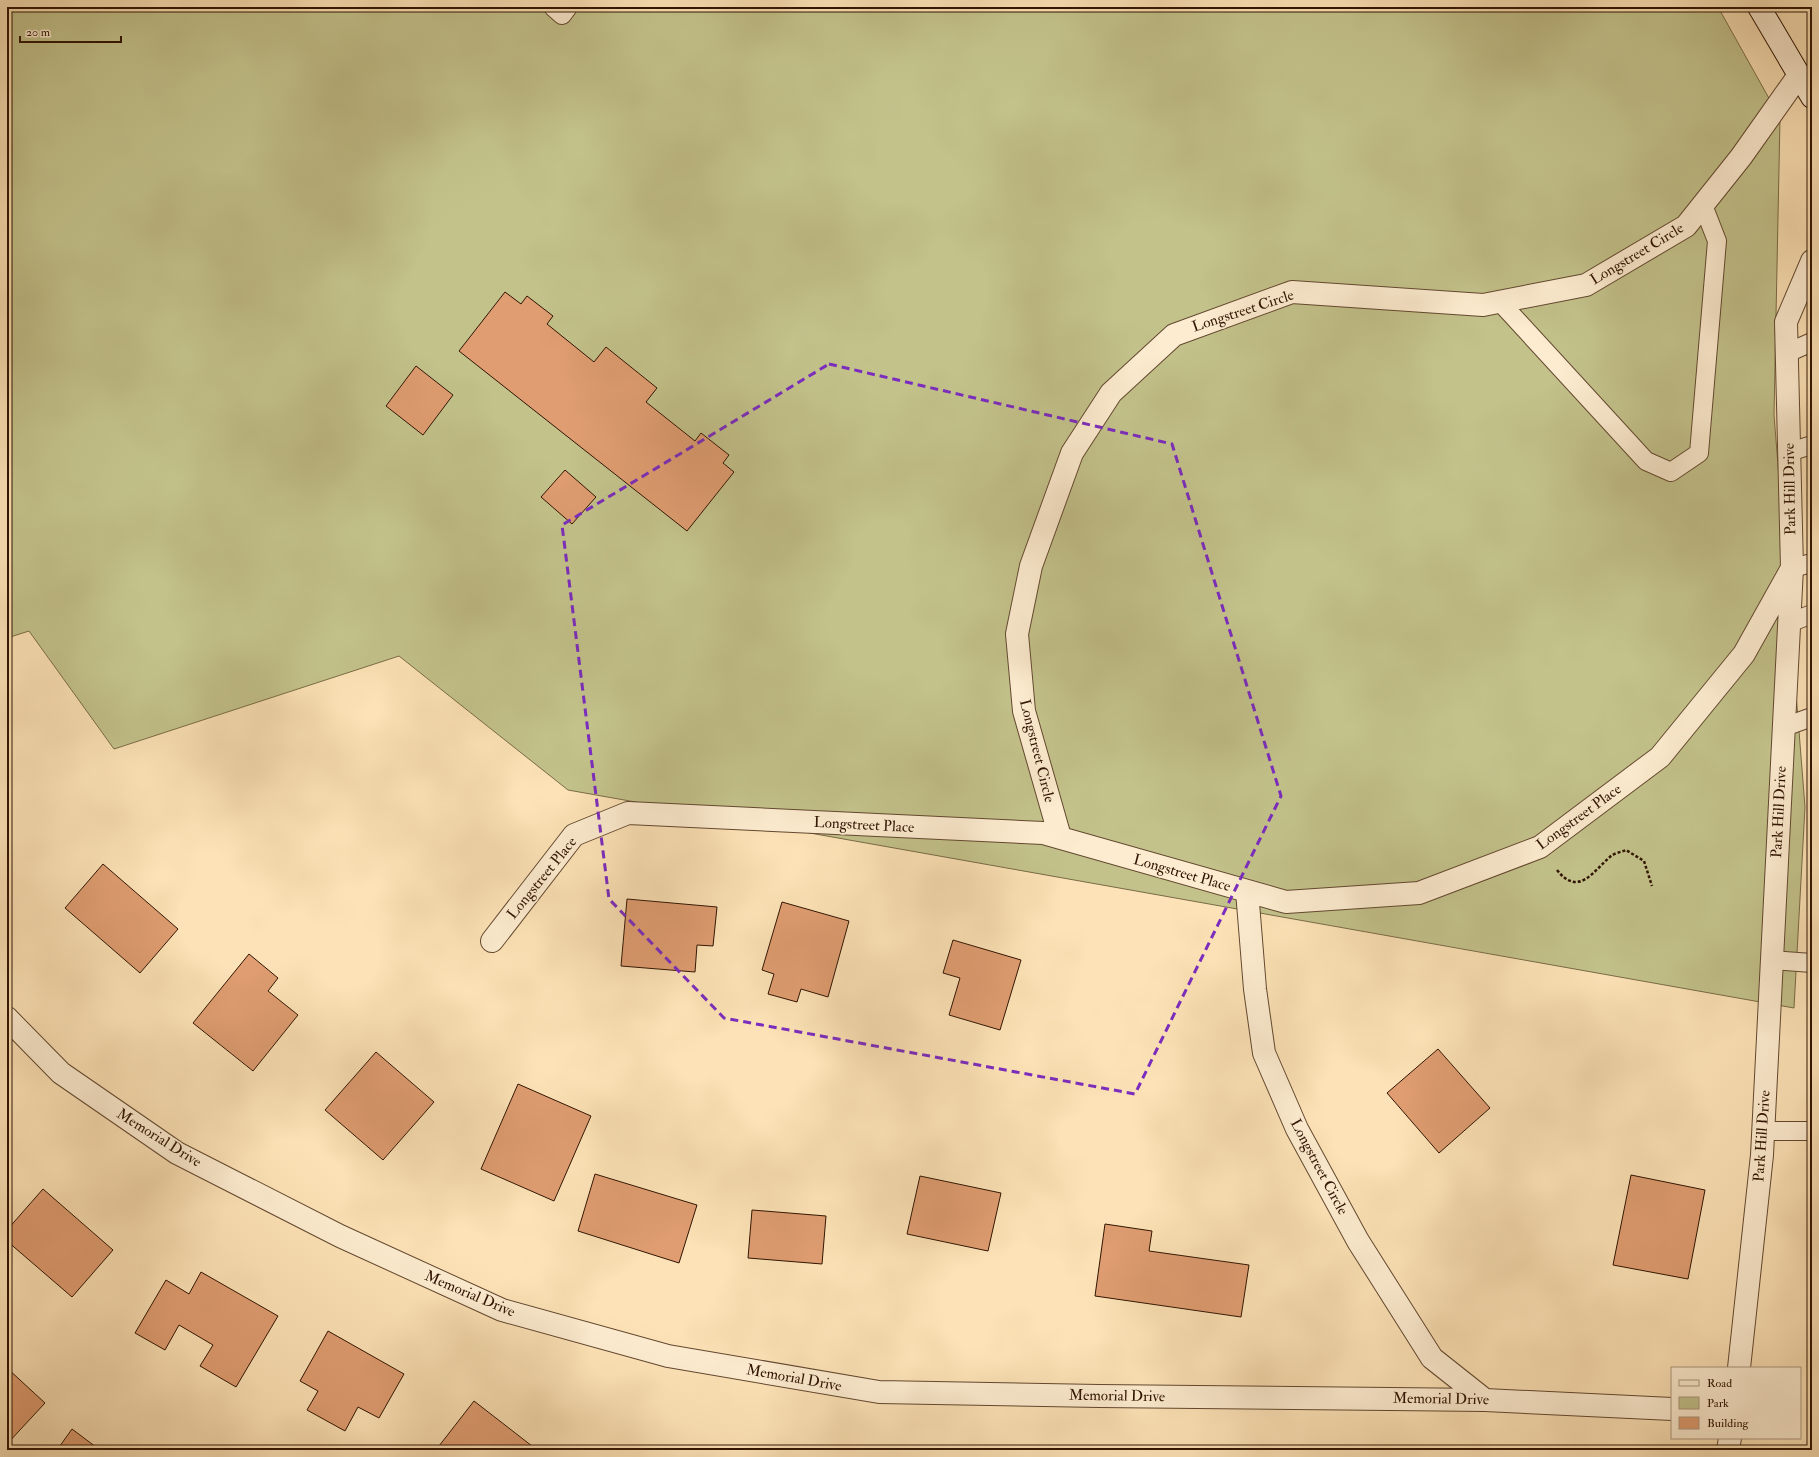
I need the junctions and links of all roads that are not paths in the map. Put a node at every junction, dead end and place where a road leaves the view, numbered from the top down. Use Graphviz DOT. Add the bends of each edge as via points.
graph roads {
  1 [pos="554,7"];
  2 [pos="568,7"];
  3 [pos="1759,7"];
  4 [pos="1799,75"];
  5 [pos="1812,97"];
  6 [pos="1703,205"];
  7 [pos="1812,260"];
  8 [pos="1500,302"];
  9 [pos="1812,342"];
  10 [pos="1787,353"];
  11 [pos="1812,446"];
  12 [pos="1789,452"];
  13 [pos="1802,565"];
  14 [pos="1812,614"];
  15 [pos="1789,622"];
  16 [pos="1812,717"];
  17 [pos="1784,727"];
  18 [pos="1060,837"];
  19 [pos="1247,891"];
  20 [pos="492,940"];
  21 [pos="1772,960"];
  22 [pos="1812,963"];
  23 [pos="7,1018"];
  24 [pos="1763,1131"];
  25 [pos="1812,1131"];
  26 [pos="1739,1367"];
  27 [pos="1485,1400"];
  28 [pos="1671,1409"];
  29 [pos="1730,1439"];
  30 [pos="1728,1450"];
  1 -- 2 [label="lane" via="562,15"];
  3 -- 4 [label="street"];
  4 -- 5 [label="street"];
  4 -- 6 [label="street, Longstreet Circle" via="1741,157"];
  6 -- 8 [label="street, Longstreet Circle" via="1686,226 1586,285"];
  6 -- 8 [label="lane" via="1717,240 1699,453 1671,472 1646,461"];
  7 -- 10 [label="street, Park Hill Drive" via="1786,322"];
  8 -- 18 [label="street, Longstreet Circle" via="1483,305 1292,292 1174,335 1111,393 1072,453 1032,566 1018,634 1024,710"];
  9 -- 10 [label="lane"];
  10 -- 12 [label="street, Park Hill Drive"];
  11 -- 12 [label="lane"];
  12 -- 13 [label="street, Park Hill Drive"];
  13 -- 15 [label="street, Park Hill Drive"];
  13 -- 19 [label="street, Longstreet Place" via="1744,654 1660,757 1540,847 1419,893 1286,902"];
  14 -- 15 [label="lane"];
  15 -- 17 [label="street, Park Hill Drive"];
  16 -- 17 [label="lane"];
  17 -- 21 [label="street, Park Hill Drive"];
  18 -- 19 [label="street, Longstreet Place"];
  18 -- 20 [label="street, Longstreet Place" via="1043,833 628,813 574,835"];
  19 -- 27 [label="street, Longstreet Circle" via="1255,989 1264,1053 1297,1129 1358,1241 1432,1358"];
  21 -- 22 [label="lane"];
  21 -- 24 [label="street, Park Hill Drive"];
  23 -- 27 [label="street, Memorial Drive" via="61,1073 184,1156 340,1236 502,1310 668,1356 879,1392"];
  24 -- 25 [label="lane"];
  24 -- 26 [label="street, Park Hill Drive"];
  27 -- 28 [label="street, Memorial Drive"];
  29 -- 30 [label="street"];
}
